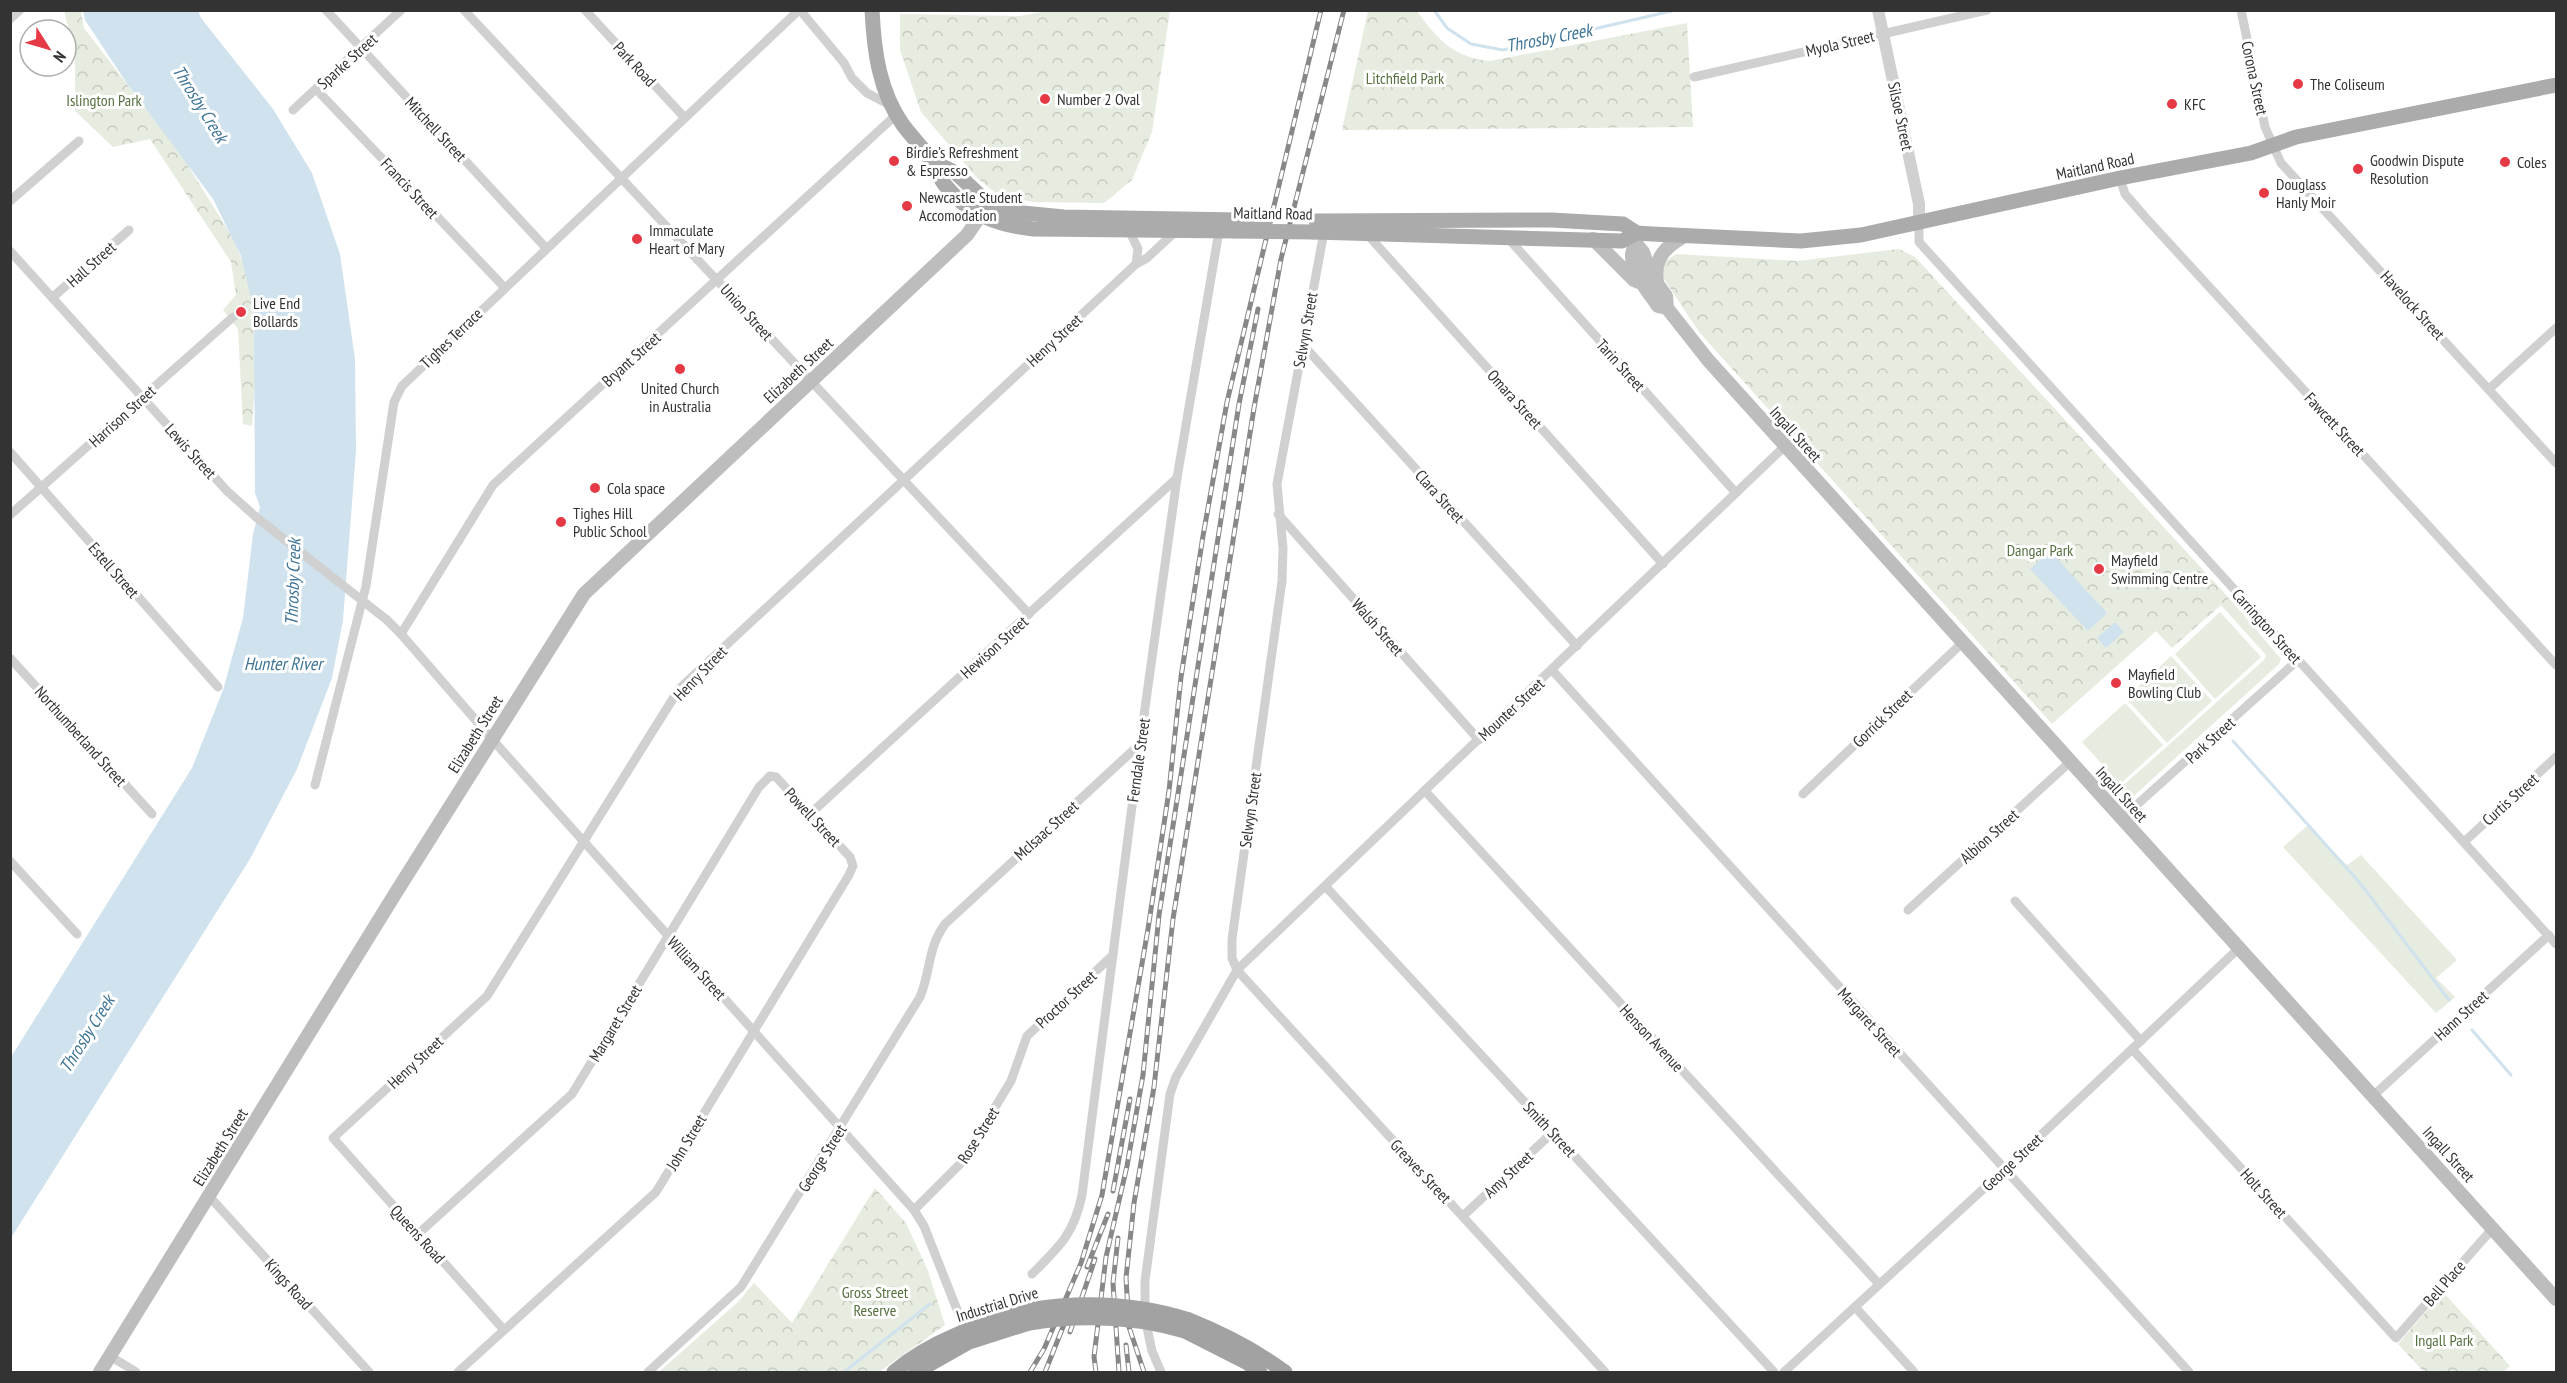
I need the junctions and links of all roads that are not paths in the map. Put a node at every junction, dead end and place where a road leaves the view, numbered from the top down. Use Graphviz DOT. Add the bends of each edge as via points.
graph roads {
  1 [pos="20,10"];
  2 [pos="326,10"];
  3 [pos="401,10"];
  4 [pos="585,10"];
  5 [pos="799,10"];
  6 [pos="872,10"];
  7 [pos="1878,10"];
  8 [pos="1987,10"];
  9 [pos="2241,10"];
  10 [pos="471,13"];
  11 [pos="10,19"];
  12 [pos="1883,33"];
  13 [pos="361,48"];
  14 [pos="1694,77"];
  15 [pos="2556,85"];
  16 [pos="316,89"];
  17 [pos="292,110"];
  18 [pos="894,111"];
  19 [pos="684,117"];
  20 [pos="79,141"];
  21 [pos="2273,145"];
  22 [pos="621,177"];
  23 [pos="2120,178"];
  24 [pos="12,198"];
  25 [pos="985,210"];
  26 [pos="1919,222"];
  27 [pos="1237,225"];
  28 [pos="1318,228"];
  29 [pos="129,230"];
  30 [pos="1129,230"];
  31 [pos="1177,230"];
  32 [pos="1219,231"];
  33 [pos="1367,234"];
  34 [pos="1686,235"];
  35 [pos="1507,237"];
  36 [pos="1593,239"];
  37 [pos="1637,239"];
  38 [pos="546,248"];
  39 [pos="10,251"];
  40 [pos="1136,264"];
  41 [pos="717,280"];
  42 [pos="1641,282"];
  43 [pos="1657,284"];
  44 [pos="504,287"];
  45 [pos="53,297"];
  46 [pos="1667,308"];
  47 [pos="233,316"];
  48 [pos="2556,328"];
  49 [pos="1303,345"];
  50 [pos="810,381"];
  51 [pos="2490,389"];
  52 [pos="142,398"];
  53 [pos="1785,446"];
  54 [pos="10,452"];
  55 [pos="2556,463"];
  56 [pos="1177,478"];
  57 [pos="904,479"];
  58 [pos="42,487"];
  59 [pos="1736,492"];
  60 [pos="1278,514"];
  61 [pos="10,515"];
  62 [pos="1663,564"];
  63 [pos="1029,614"];
  64 [pos="394,627"];
  65 [pos="1962,643"];
  66 [pos="1577,646"];
  67 [pos="10,658"];
  68 [pos="2298,660"];
  69 [pos="2556,665"];
  70 [pos="1552,670"];
  71 [pos="218,687"];
  72 [pos="492,739"];
  73 [pos="1479,740"];
  74 [pos="1140,744"];
  75 [pos="2556,757"];
  76 [pos="2070,762"];
  77 [pos="770,776"];
  78 [pos="315,785"];
  79 [pos="1425,791"];
  80 [pos="1803,794"];
  81 [pos="152,814"];
  82 [pos="810,814"];
  83 [pos="2121,819"];
  84 [pos="583,841"];
  85 [pos="2464,842"];
  86 [pos="10,861"];
  87 [pos="852,862"];
  88 [pos="1326,887"];
  89 [pos="2015,901"];
  90 [pos="1908,910"];
  91 [pos="953,916"];
  92 [pos="77,934"];
  93 [pos="2549,935"];
  94 [pos="668,936"];
  95 [pos="2556,944"];
  96 [pos="2239,948"];
  97 [pos="1113,955"];
  98 [pos="1237,970"];
  99 [pos="754,1031"];
  100 [pos="2141,1041"];
  101 [pos="2132,1049"];
  102 [pos="1011,1081"];
  103 [pos="2374,1095"];
  104 [pos="841,1126"];
  105 [pos="1553,1132"];
  106 [pos="333,1138"];
  107 [pos="2004,1170"];
  108 [pos="209,1196"];
  109 [pos="914,1210"];
  110 [pos="1463,1216"];
  111 [pos="2493,1228"];
  112 [pos="418,1234"];
  113 [pos="1032,1274"];
  114 [pos="1879,1284"];
  115 [pos="2556,1299"];
  116 [pos="1855,1307"];
  117 [pos="1028,1317"];
  118 [pos="1187,1326"];
  119 [pos="504,1330"];
  120 [pos="965,1330"];
  121 [pos="2396,1338"];
  122 [pos="110,1356"];
  123 [pos="100,1372"];
  124 [pos="136,1372"];
  125 [pos="369,1372"];
  126 [pos="458,1372"];
  127 [pos="648,1372"];
  128 [pos="894,1372"];
  129 [pos="916,1372"];
  130 [pos="1161,1372"];
  131 [pos="1260,1372"];
  132 [pos="1285,1372"];
  133 [pos="1605,1372"];
  134 [pos="1774,1372"];
  135 [pos="1784,1372"];
  136 [pos="1914,1372"];
  137 [pos="2189,1372"];
  1 -- 11 [label="street"];
  2 -- 13 [label="street, Mitchell Street"];
  3 -- 13 [label="street, Sparke Street"];
  4 -- 19 [label="street, Park Road"];
  5 -- 18 [label="street" via="849,74 867,93"];
  5 -- 19 [label="street, Tighes Terrace"];
  6 -- 18 [label="main road, Maitland Road" via="877,63"];
  7 -- 12 [label="street, Silsoe Street"];
  8 -- 12 [label="street, Myola Street"];
  9 -- 21 [label="street, Corona Street" via="2264,122"];
  10 -- 22 [label="street, Union Street"];
  12 -- 14 [label="street, Myola Street"];
  12 -- 26 [label="street, Silsoe Street" via="1919,204"];
  13 -- 16 [label="street, Sparke Street"];
  13 -- 38 [label="street, Mitchell Street"];
  15 -- 21 [label="main road, Maitland Road" via="2296,137"];
  16 -- 17 [label="street, Sparke Street"];
  16 -- 44 [label="street, Francis Street"];
  18 -- 25 [label="main road, Maitland Road" via="933,162 956,173"];
  18 -- 41 [label="street, Bryant Street"];
  19 -- 22 [label="street, Tighes Terrace"];
  20 -- 24 [label="street"];
  21 -- 23 [label="main road, Maitland Road"];
  21 -- 51 [label="street, Havelock Street" via="2281,163"];
  22 -- 38 [label="street, Tighes Terrace"];
  22 -- 41 [label="street, Union Street"];
  23 -- 26 [label="main road, Maitland Road"];
  23 -- 69 [label="street, Fawcett Street" via="2125,195"];
  25 -- 27 [label="main road, Maitland Road" via="1003,209 1035,216"];
  25 -- 30 [label="main road, Maitland Road" via="1000,224 1033,229"];
  25 -- 50 [label="main road, Elizabeth Street" via="971,232"];
  26 -- 34 [label="main road, Maitland Road" via="1824,240"];
  26 -- 68 [label="street, Carrington Street" via="1919,242"];
  27 -- 28 [label="main road, Maitland Road, bridge"];
  27 -- 32 [label="main road, Maitland Road"];
  28 -- 33 [label="main road, Maitland Road"];
  28 -- 37 [label="main road, Maitland Road" via="1551,220 1623,224"];
  28 -- 49 [label="street, Selwyn Street"];
  29 -- 45 [label="street, Hall Street"];
  30 -- 31 [label="main road, Maitland Road"];
  30 -- 40 [label="street" via="1138,249"];
  31 -- 32 [label="main road, Maitland Road"];
  31 -- 40 [label="street, Henry Street"];
  32 -- 56 [label="street, Ferndale Street"];
  33 -- 35 [label="main road, Maitland Road"];
  33 -- 62 [label="street, Omara Street"];
  34 -- 37 [label="main road, Maitland Road"];
  34 -- 43 [label="main road, Ingall Street" via="1660,255 1655,269"];
  35 -- 36 [label="main road, Maitland Road"];
  35 -- 59 [label="street, Tarin Street"];
  36 -- 37 [label="main road, Maitland Road"];
  36 -- 42 [label="main road, Ingall Street" via="1634,280"];
  37 -- 42 [label="main road, Ingall Street" via="1632,258"];
  37 -- 43 [label="main road, Ingall Street"];
  38 -- 44 [label="street, Tighes Terrace"];
  39 -- 45 [label="street, Lewis Street"];
  40 -- 57 [label="street, Henry Street"];
  41 -- 50 [label="street, Union Street"];
  41 -- 64 [label="street, Bryant Street" via="493,485"];
  42 -- 46 [label="main road, Ingall Street" via="1658,306"];
  43 -- 46 [label="main road, Ingall Street" via="1666,296"];
  44 -- 78 [label="street, Tighes Terrace" via="402,386 394,402 364,597"];
  45 -- 52 [label="street, Lewis Street"];
  46 -- 53 [label="main road, Ingall Street"];
  47 -- 52 [label="street, Harrison Street"];
  48 -- 51 [label="street"];
  49 -- 60 [label="street, Selwyn Street" via="1277,484"];
  49 -- 66 [label="street, Clara Street"];
  50 -- 57 [label="street, Union Street"];
  50 -- 72 [label="main road, Elizabeth Street" via="592,584"];
  51 -- 55 [label="street, Havelock Street"];
  52 -- 58 [label="street, Harrison Street"];
  52 -- 64 [label="street, Lewis Street, bridge" via="227,491"];
  53 -- 59 [label="street, Mounter Street"];
  53 -- 65 [label="main road, Ingall Street"];
  54 -- 58 [label="street, Estell Street"];
  56 -- 63 [label="street, Hewison Street"];
  56 -- 74 [label="street, Ferndale Street"];
  57 -- 63 [label="street, Union Street"];
  57 -- 84 [label="street, Henry Street" via="680,689"];
  58 -- 61 [label="street, Harrison Street"];
  58 -- 71 [label="street, Estell Street"];
  59 -- 62 [label="street, Mounter Street"];
  60 -- 73 [label="street, Walsh Street"];
  60 -- 98 [label="street, Selwyn Street" via="1283,573 1232,939"];
  62 -- 66 [label="street, Mounter Street"];
  63 -- 82 [label="street, Hewison Street"];
  64 -- 72 [label="street, William Street"];
  65 -- 76 [label="main road, Ingall Street"];
  65 -- 80 [label="street, Gorrick Street"];
  66 -- 70 [label="street, Mounter Street"];
  67 -- 81 [label="street, Northumberland Street"];
  68 -- 83 [label="street, Park Street"];
  68 -- 85 [label="street, Carrington Street"];
  70 -- 73 [label="street, Mounter Street"];
  70 -- 107 [label="street, Margaret Street"];
  72 -- 84 [label="street, William Street"];
  72 -- 108 [label="main road, Elizabeth Street"];
  73 -- 79 [label="street, Mounter Street"];
  74 -- 91 [label="street, McIsaac Street"];
  74 -- 97 [label="street, Ferndale Street"];
  75 -- 85 [label="street, Curtis Street"];
  76 -- 83 [label="main road, Ingall Street"];
  76 -- 90 [label="street, Albion Street"];
  77 -- 82 [label="street, Powell Street" via="776,777"];
  77 -- 94 [label="street, Margaret Street" via="759,787"];
  79 -- 88 [label="street, Mounter Street"];
  79 -- 114 [label="street, Henson Avenue"];
  82 -- 87 [label="street, Powell Street"];
  83 -- 96 [label="main road, Ingall Street"];
  84 -- 94 [label="street, William Street"];
  84 -- 106 [label="street, Henry Street" via="487,996"];
  85 -- 93 [label="street, Carrington Street"];
  86 -- 92 [label="street"];
  87 -- 99 [label="street, John Street" via="849,875"];
  88 -- 98 [label="street, Mounter Street"];
  88 -- 105 [label="street, Smith Street"];
  89 -- 100 [label="street"];
  91 -- 104 [label="street, George Street" via="933,943 920,997"];
  93 -- 95 [label="street, Carrington Street"];
  93 -- 103 [label="street, Hann Street"];
  94 -- 99 [label="street, William Street"];
  94 -- 112 [label="street, Margaret Street" via="572,1094"];
  96 -- 100 [label="street, George Street"];
  96 -- 103 [label="main road, Ingall Street"];
  97 -- 102 [label="street, Proctor Street" via="1026,1036"];
  97 -- 113 [label="street, Ferndale Street" via="1077,1218 1059,1248"];
  98 -- 110 [label="street, Greaves Street"];
  98 -- 130 [label="street" via="1170,1094 1145,1281 1145,1318"];
  99 -- 104 [label="street, William Street"];
  99 -- 119 [label="street, John Street" via="656,1192"];
  100 -- 101 [label="street, George Street"];
  101 -- 107 [label="street, George Street"];
  101 -- 121 [label="street, Holt Street"];
  102 -- 109 [label="street, Rose Street" via="962,1162"];
  103 -- 111 [label="main road, Ingall Street"];
  104 -- 109 [label="street, William Street"];
  104 -- 127 [label="street, George Street" via="739,1291"];
  105 -- 110 [label="street, Amy Street"];
  105 -- 134 [label="street, Smith Street"];
  106 -- 112 [label="street, Queens Road"];
  107 -- 114 [label="street, George Street"];
  107 -- 137 [label="street, Margaret Street"];
  108 -- 122 [label="main road, Elizabeth Street"];
  108 -- 125 [label="street, Kings Road"];
  109 -- 120 [label="street, William Street"];
  110 -- 133 [label="street, Greaves Street"];
  111 -- 115 [label="main road, Ingall Street"];
  111 -- 121 [label="street, Bell Place"];
  112 -- 119 [label="street, Queens Road"];
  114 -- 116 [label="street, George Street"];
  116 -- 135 [label="street, George Street"];
  116 -- 136 [label="street"];
  117 -- 118 [label="highway, Industrial Drive, bridge" via="1070,1305 1112,1305 1151,1310"];
  117 -- 120 [label="highway, Industrial Drive"];
  117 -- 129 [label="highway, Industrial Drive" via="969,1342"];
  118 -- 131 [label="highway, Industrial Drive"];
  118 -- 132 [label="highway, Industrial Drive" via="1228,1336"];
  119 -- 126 [label="street, John Street"];
  120 -- 128 [label="highway, Industrial Drive"];
  122 -- 123 [label="main road, Elizabeth Street"];
  122 -- 124 [label="street"];
}
